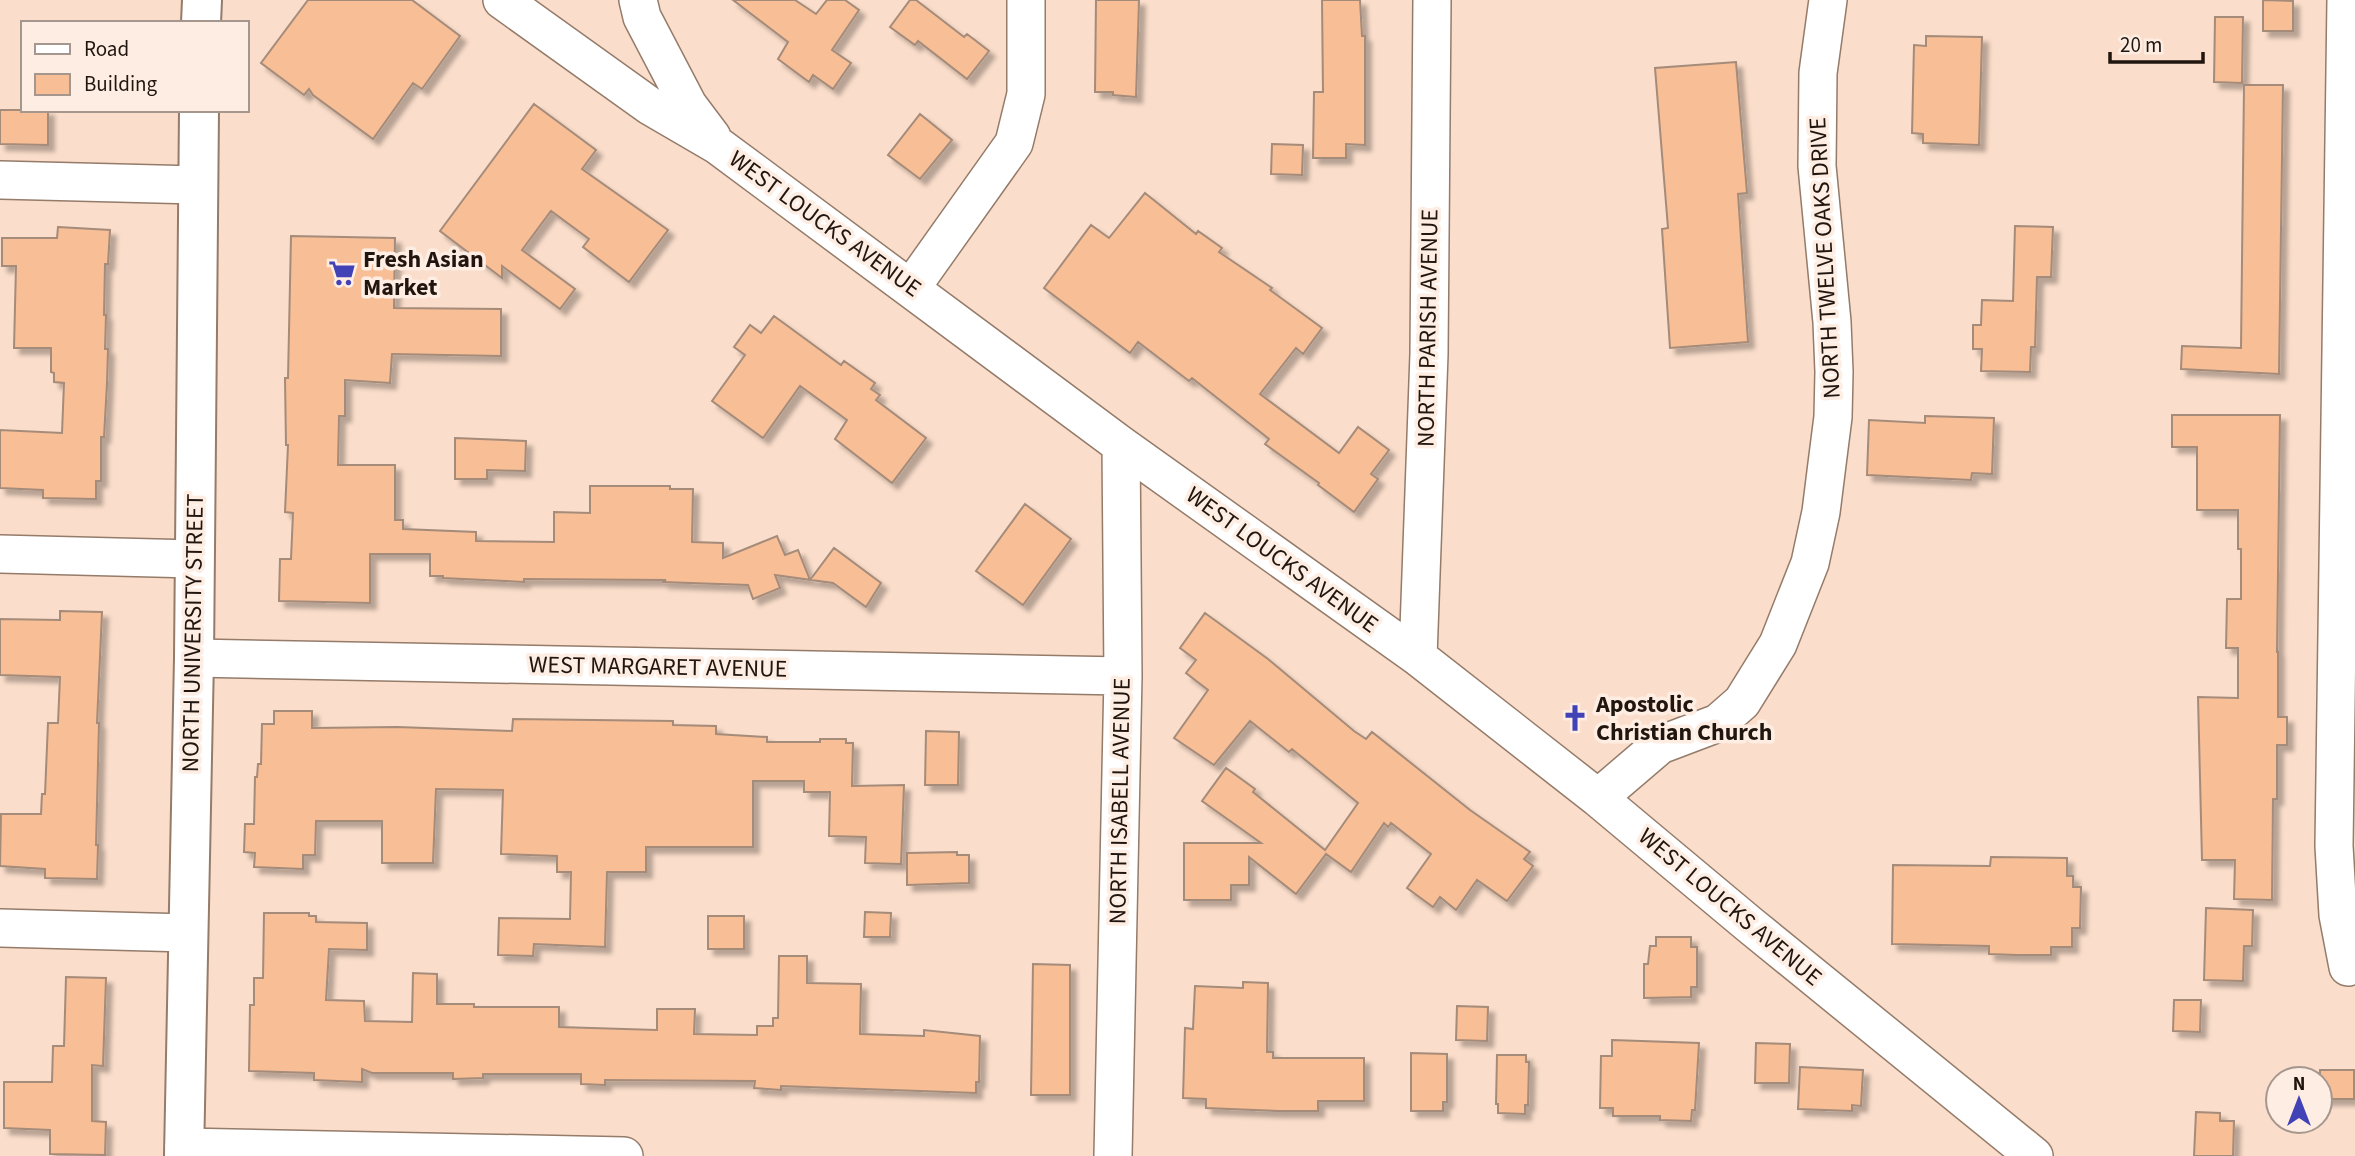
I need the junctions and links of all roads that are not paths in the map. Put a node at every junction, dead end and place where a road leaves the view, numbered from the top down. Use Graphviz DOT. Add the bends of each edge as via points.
graph roads {
  1 [pos="202,0"];
  2 [pos="502,0"];
  3 [pos="638,0"];
  4 [pos="1026,0"];
  5 [pos="1432,0"];
  6 [pos="1828,0"];
  7 [pos="2346,0"];
  8 [pos="201,21"];
  9 [pos="199,112"];
  10 [pos="718,145"];
  11 [pos="0,180"];
  12 [pos="197,185"];
  13 [pos="911,288"];
  14 [pos="1121,445"];
  15 [pos="0,554"];
  16 [pos="194,559"];
  17 [pos="1418,657"];
  18 [pos="194,658"];
  19 [pos="1122,676"];
  20 [pos="1598,797"];
  21 [pos="0,928"];
  22 [pos="188,933"];
  23 [pos="2348,967"];
  24 [pos="184,1152"];
  25 [pos="624,1156"];
  26 [pos="1113,1156"];
  27 [pos="2034,1156"];
  1 -- 8 [label="main road"];
  2 -- 10 [label="street, WEST LOUCKS AVENUE" via="650,106"];
  3 -- 10 [label="street" via="642,17 688,105"];
  4 -- 13 [label="street" via="1026,94 1014,143"];
  5 -- 17 [label="street, NORTH PARISH AVENUE" via="1429,354"];
  6 -- 20 [label="street, NORTH TWELVE OAKS DRIVE" via="1816,117 1832,322 1833,417 1810,563 1778,645 1742,702 1718,723 1660,745"];
  7 -- 23 [label="street" via="2334,846 2338,915"];
  9 -- 12 [label="main road, NORTH UNIVERSITY STREET"];
  10 -- 13 [label="street, WEST LOUCKS AVENUE"];
  11 -- 12 [label="street"];
  12 -- 16 [label="main road, NORTH UNIVERSITY STREET"];
  13 -- 14 [label="street, WEST LOUCKS AVENUE"];
  14 -- 17 [label="street, WEST LOUCKS AVENUE"];
  14 -- 19 [label="street, NORTH ISABELL AVENUE"];
  15 -- 16 [label="street"];
  16 -- 18 [label="main road, NORTH UNIVERSITY STREET"];
  17 -- 20 [label="street, WEST LOUCKS AVENUE"];
  18 -- 19 [label="street, WEST MARGARET AVENUE"];
  18 -- 22 [label="main road, NORTH UNIVERSITY STREET"];
  19 -- 26 [label="street, NORTH ISABELL AVENUE"];
  20 -- 27 [label="street, WEST LOUCKS AVENUE"];
  21 -- 22 [label="street"];
  22 -- 24 [label="main road, NORTH UNIVERSITY STREET"];
  24 -- 25 [label="street"];
}
